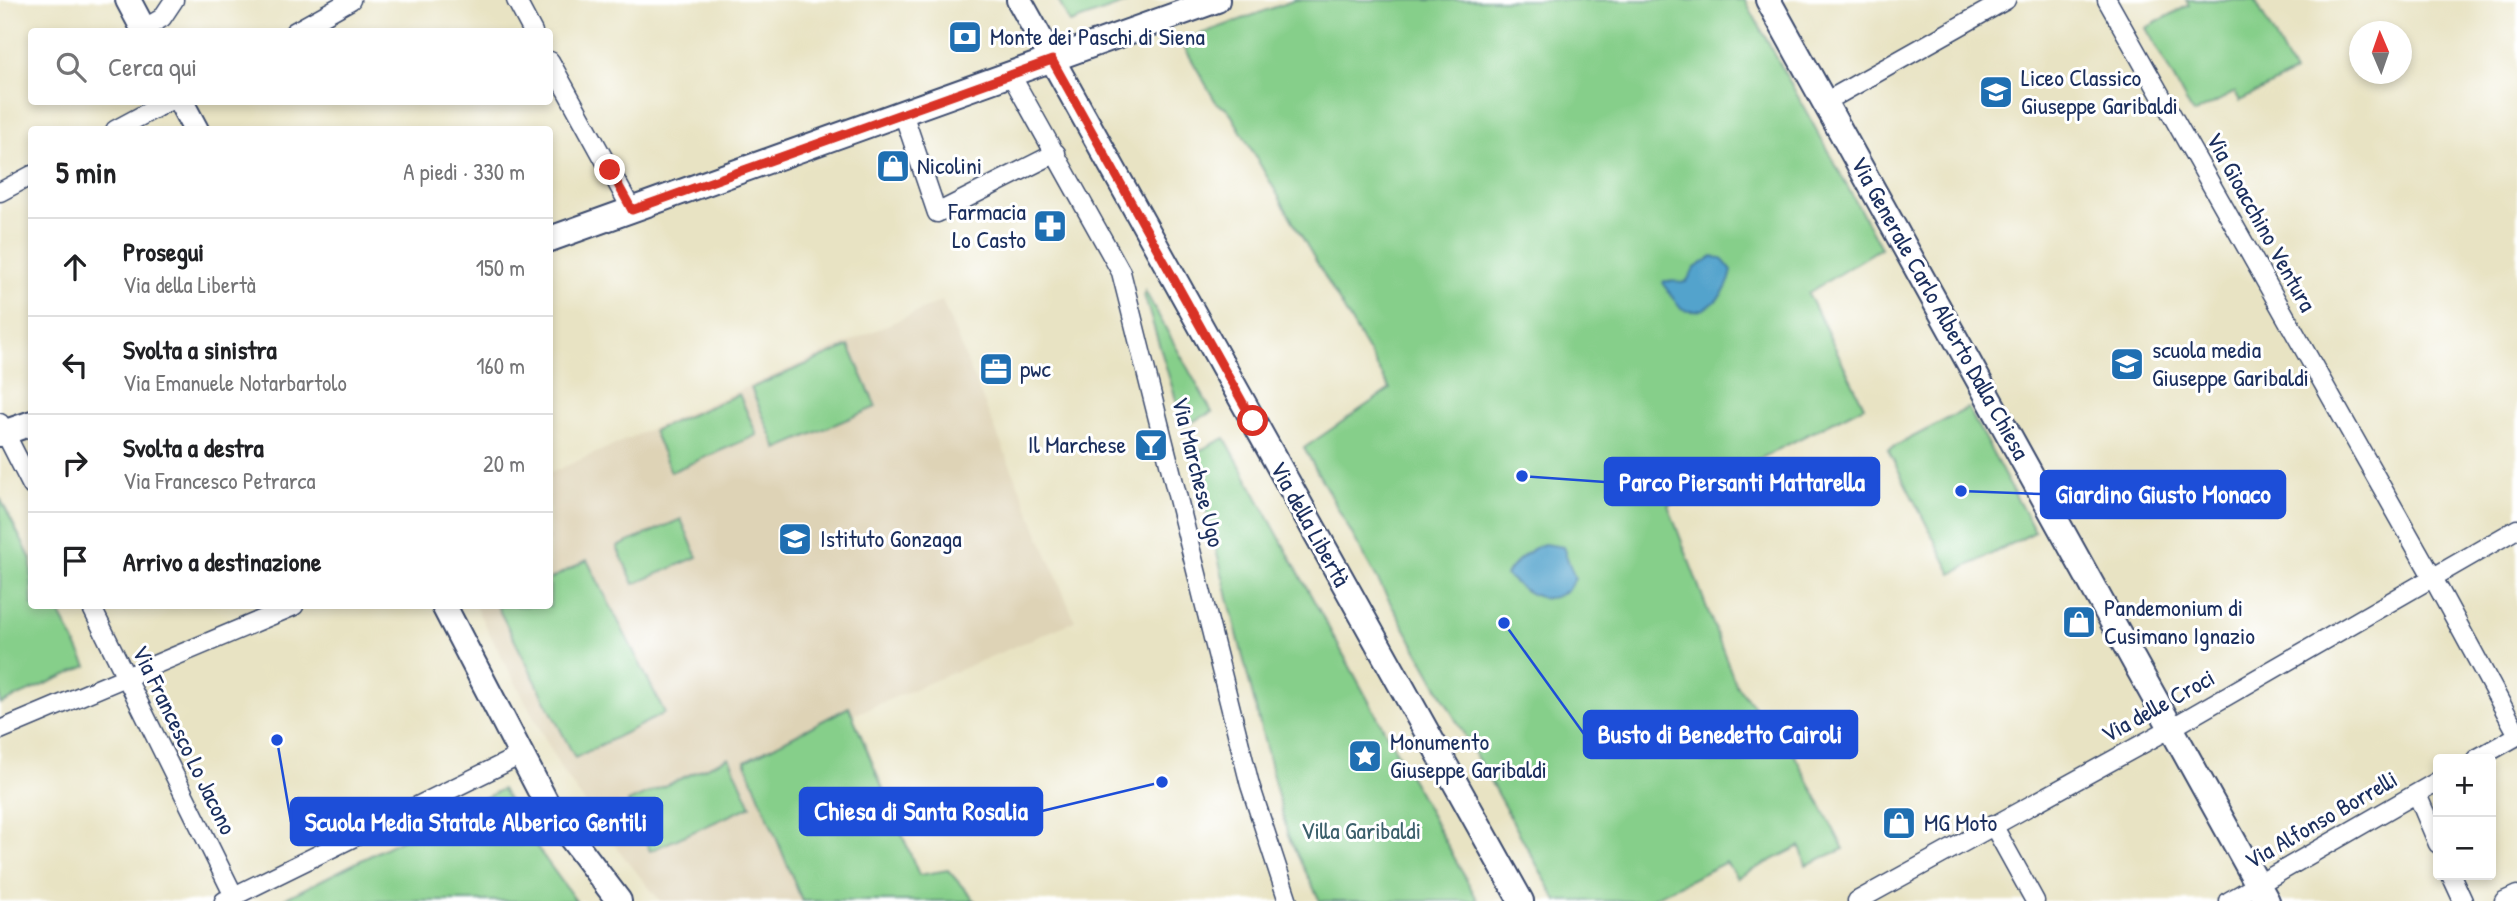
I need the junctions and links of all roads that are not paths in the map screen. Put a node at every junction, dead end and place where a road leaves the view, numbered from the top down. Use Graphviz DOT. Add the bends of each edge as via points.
graph roads {
  1 [pos="128,0"];
  2 [pos="174,0"];
  3 [pos="351,0"];
  4 [pos="516,0"];
  5 [pos="1019,0"];
  6 [pos="1217,0"];
  7 [pos="1768,0"];
  8 [pos="2006,0"];
  9 [pos="2107,0"];
  10 [pos="143,28"];
  11 [pos="147,28"];
  12 [pos="301,28"];
  13 [pos="531,28"];
  14 [pos="1052,60"];
  15 [pos="553,66"];
  16 [pos="1011,75"];
  17 [pos="1825,102"];
  18 [pos="161,105"];
  19 [pos="183,105"];
  20 [pos="903,113"];
  21 [pos="122,126"];
  22 [pos="194,126"];
  23 [pos="1056,153"];
  24 [pos="28,177"];
  25 [pos="0,192"];
  26 [pos="632,210"];
  27 [pos="553,238"];
  28 [pos="28,424"];
  29 [pos="2,430"];
  30 [pos="28,479"];
  31 [pos="2517,529"];
  32 [pos="2433,578"];
  33 [pos="92,609"];
  34 [pos="287,609"];
  35 [pos="446,609"];
  36 [pos="127,678"];
  37 [pos="2173,727"];
  38 [pos="0,730"];
  39 [pos="2517,734"];
  40 [pos="2484,754"];
  41 [pos="521,755"];
  42 [pos="2433,784"];
  43 [pos="2417,794"];
  44 [pos="1993,825"];
  45 [pos="2433,832"];
  46 [pos="2453,880"];
  47 [pos="2262,893"];
  48 [pos="2517,895"];
  49 [pos="229,899"];
  50 [pos="619,901"];
  51 [pos="1288,901"];
  52 [pos="1521,901"];
  53 [pos="1857,901"];
  54 [pos="2035,901"];
  55 [pos="2229,901"];
  56 [pos="2463,901"];
  57 [pos="2504,901"];
  1 -- 10 [label="street"];
  2 -- 11 [label="street" via="162,18"];
  3 -- 12 [label="street"];
  4 -- 13 [label="street"];
  5 -- 14 [label="street, Via della Libertà"];
  6 -- 14 [label="street"];
  7 -- 17 [label="street, Via Generale Carlo Alberto Dalla Chiesa"];
  8 -- 17 [label="street"];
  9 -- 32 [label="street, Via Gioacchino Ventura"];
  14 -- 16 [label="street"];
  14 -- 52 [label="street, Via della Libertà"];
  15 -- 26 [label="street"];
  16 -- 20 [label="street"];
  16 -- 23 [label="street, Via Marchese Ugo"];
  17 -- 37 [label="street, Via Generale Carlo Alberto Dalla Chiesa"];
  18 -- 21 [label="street"];
  19 -- 22 [label="street"];
  20 -- 23 [label="street" via="937,213"];
  20 -- 26 [label="street"];
  23 -- 51 [label="street, Via Marchese Ugo" via="1121,272 1250,785"];
  24 -- 25 [label="street"];
  26 -- 27 [label="street"];
  28 -- 29 [label="street"];
  29 -- 30 [label="street"];
  31 -- 32 [label="street, Via delle Croci"];
  32 -- 37 [label="street, Via delle Croci"];
  32 -- 39 [label="street, Via Gioacchino Ventura"];
  33 -- 36 [label="street, Via Francesco Lo Jacono"];
  34 -- 36 [label="street"];
  35 -- 41 [label="street"];
  36 -- 38 [label="street"];
  36 -- 49 [label="street, Via Francesco Lo Jacono"];
  37 -- 44 [label="street, Via delle Croci"];
  37 -- 47 [label="street, Via Generale Carlo Alberto Dalla Chiesa"];
  39 -- 40 [label="street"];
  41 -- 49 [label="street"];
  41 -- 50 [label="street" via="550,810"];
  42 -- 43 [label="street, Via Alfonso Borrelli"];
  43 -- 45 [label="street"];
  43 -- 47 [label="street, Via Alfonso Borrelli"];
  44 -- 53 [label="street, Via delle Croci"];
  44 -- 54 [label="street"];
  46 -- 56 [label="street"];
  47 -- 55 [label="street, Via Alfonso Borrelli"];
  48 -- 57 [label="street"];
}
